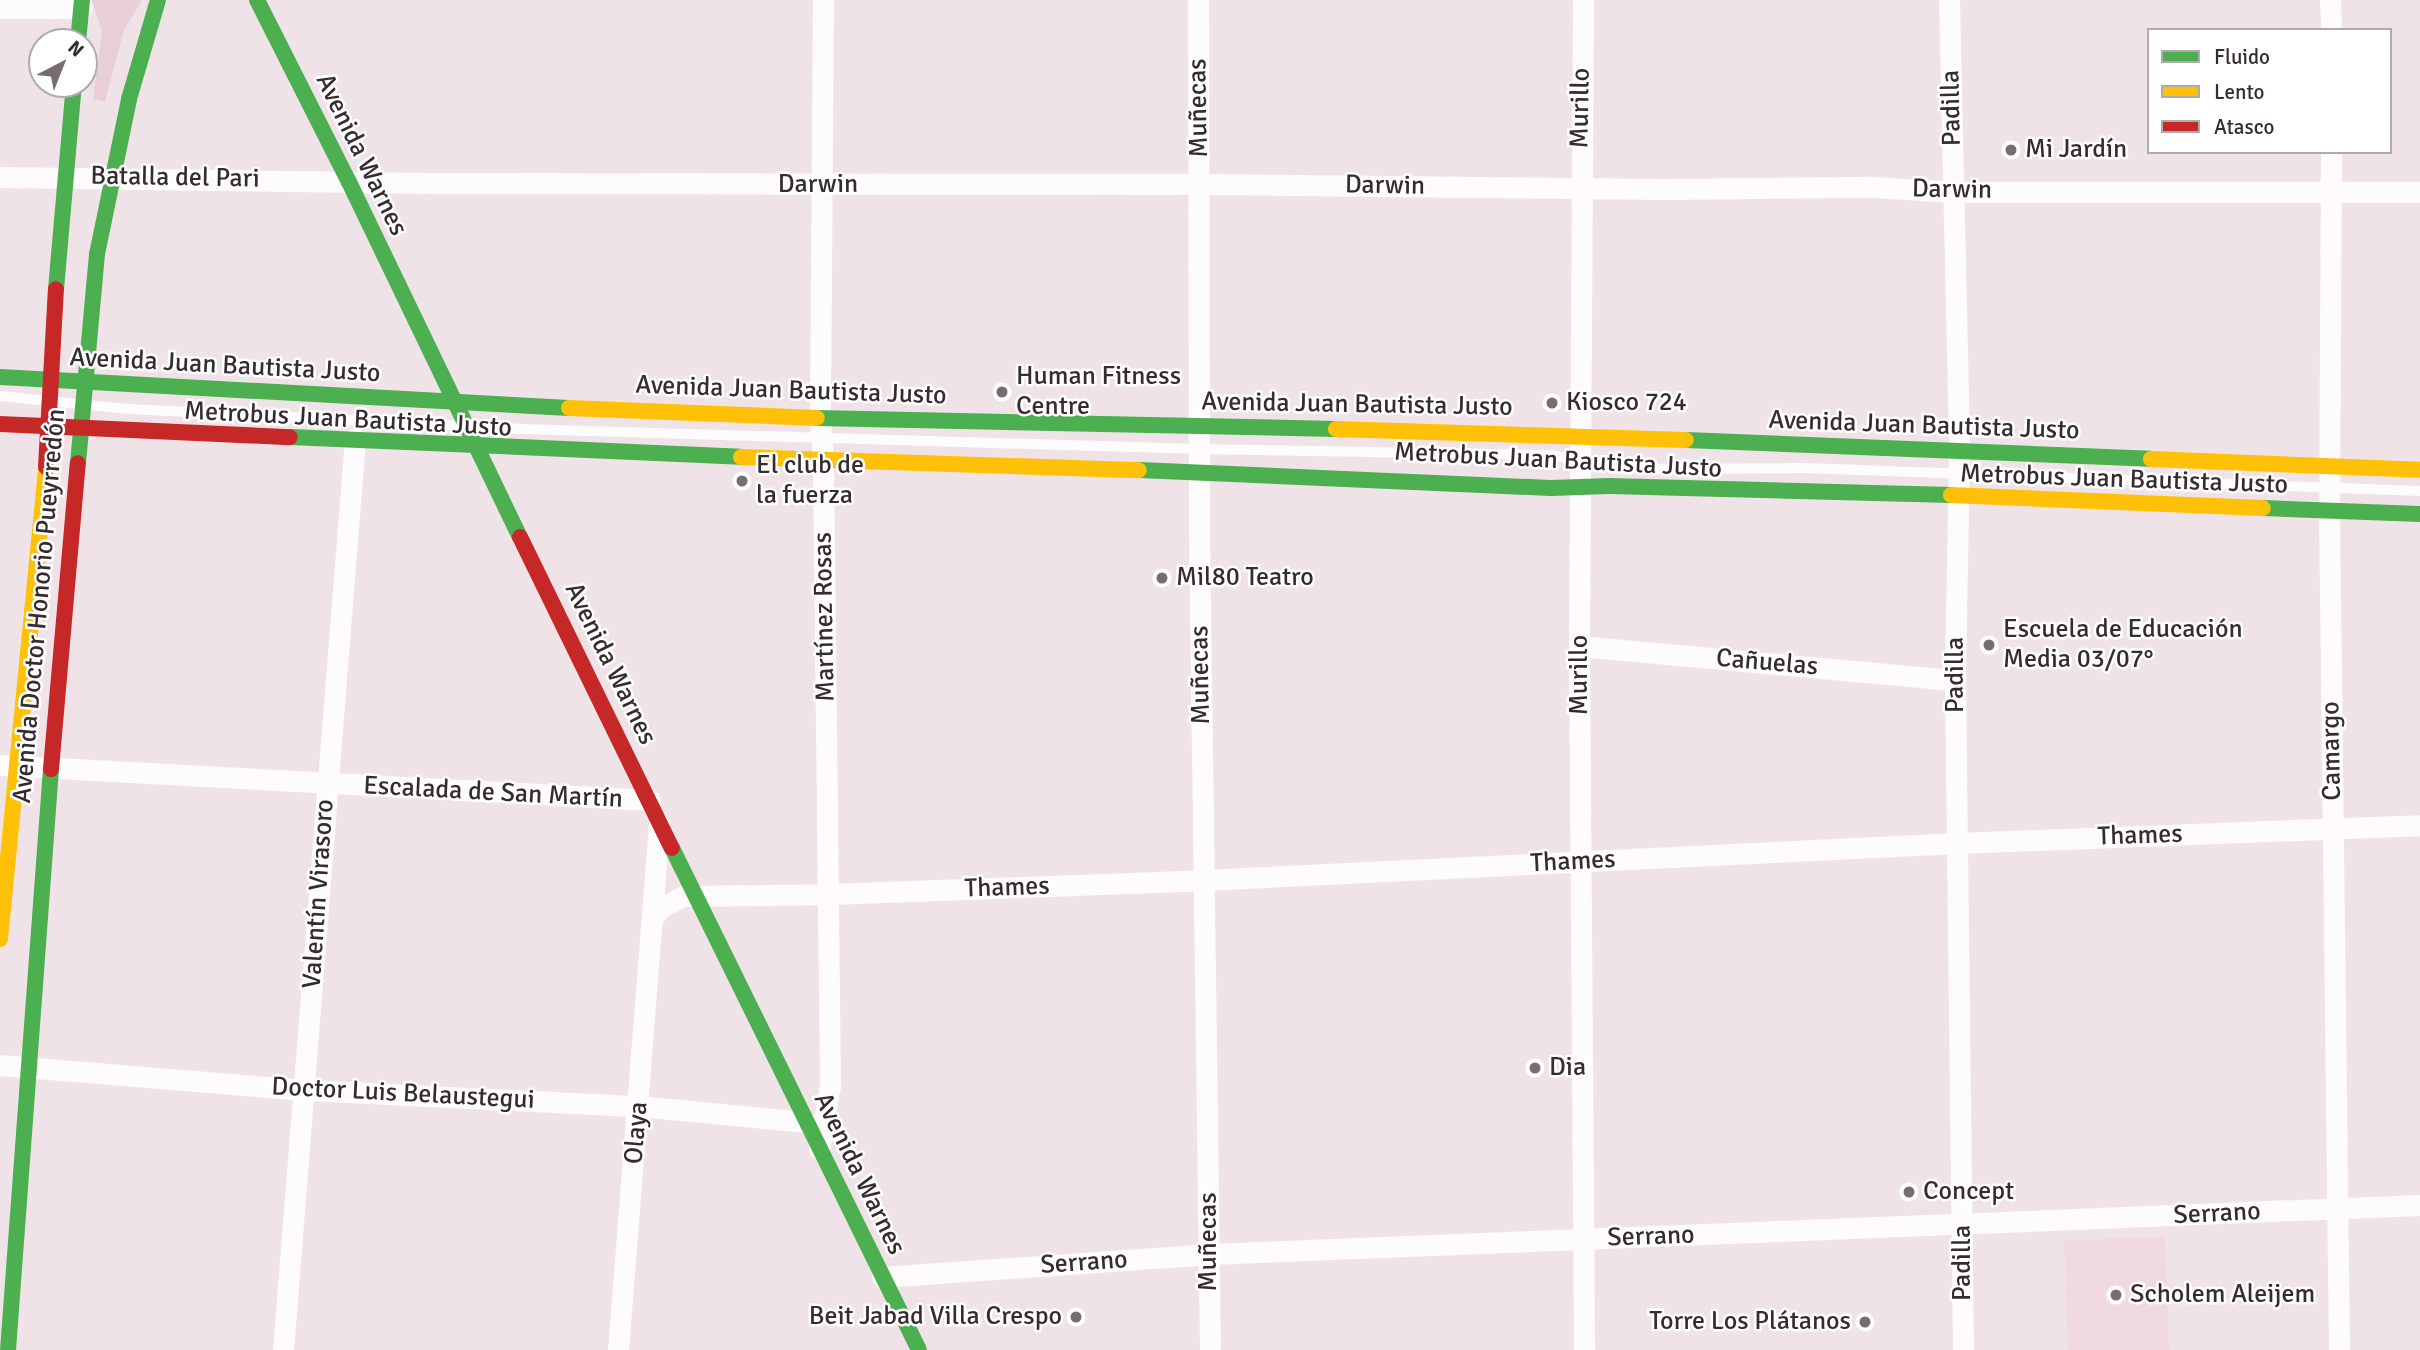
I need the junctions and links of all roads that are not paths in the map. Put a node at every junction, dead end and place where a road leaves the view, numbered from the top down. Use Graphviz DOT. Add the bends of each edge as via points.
graph roads {
  1 [pos="158,0"];
  2 [pos="257,0"];
  3 [pos="823,0"];
  4 [pos="1198,0"];
  5 [pos="1583,0"];
  6 [pos="1950,0"];
  7 [pos="2330,0"];
  8 [pos="82,4"];
  9 [pos="0,8"];
  10 [pos="79,28"];
  11 [pos="2331,28"];
  12 [pos="72,98"];
  13 [pos="2331,154"];
  14 [pos="64,176"];
  15 [pos="0,177"];
  16 [pos="111,177"];
  17 [pos="349,182"];
  18 [pos="1199,184"];
  19 [pos="820,185"];
  20 [pos="1580,188"];
  21 [pos="2331,191"];
  22 [pos="1954,192"];
  23 [pos="2420,192"];
  24 [pos="58,247"];
  25 [pos="97,254"];
  26 [pos="0,377"];
  27 [pos="52,380"];
  28 [pos="84,382"];
  29 [pos="0,396"];
  30 [pos="51,402"];
  31 [pos="455,403"];
  32 [pos="82,404"];
  33 [pos="0,424"];
  34 [pos="50,426"];
  35 [pos="1199,426"];
  36 [pos="466,427"];
  37 [pos="80,428"];
  38 [pos="696,435"];
  39 [pos="1580,436"];
  40 [pos="355,439"];
  41 [pos="821,439"];
  42 [pos="474,445"];
  43 [pos="1199,449"];
  44 [pos="1959,451"];
  45 [pos="1581,461"];
  46 [pos="2330,467"];
  47 [pos="2420,470"];
  48 [pos="1200,472"];
  49 [pos="1959,474"];
  50 [pos="1581,489"];
  51 [pos="2420,491"];
  52 [pos="1958,496"];
  53 [pos="2329,499"];
  54 [pos="2420,514"];
  55 [pos="1579,646"];
  56 [pos="1955,680"];
  57 [pos="8,766"];
  58 [pos="51,769"];
  59 [pos="327,785"];
  60 [pos="655,810"];
  61 [pos="2420,825"];
  62 [pos="2333,829"];
  63 [pos="1957,843"];
  64 [pos="1582,860"];
  65 [pos="1204,880"];
  66 [pos="830,894"];
  67 [pos="696,895"];
  68 [pos="727,895"];
  69 [pos="653,916"];
  70 [pos="709,921"];
  71 [pos="0,939"];
  72 [pos="0,1065"];
  73 [pos="27,1069"];
  74 [pos="306,1090"];
  75 [pos="639,1106"];
  76 [pos="806,1122"];
  77 [pos="819,1149"];
  78 [pos="2420,1205"];
  79 [pos="2338,1208"];
  80 [pos="1964,1225"];
  81 [pos="1583,1240"];
  82 [pos="1210,1254"];
  83 [pos="882,1277"];
  84 [pos="8,1350"];
  85 [pos="283,1350"];
  86 [pos="618,1350"];
  87 [pos="919,1350"];
  88 [pos="1210,1350"];
  89 [pos="1584,1350"];
  90 [pos="1963,1350"];
  91 [pos="2339,1350"];
  1 -- 16 [label="main road, Avenida Doctor Honorio Pueyrredón"];
  2 -- 17 [label="main road, Avenida Warnes"];
  3 -- 19 [label="street, Martínez Rosas"];
  4 -- 18 [label="street, Muñecas"];
  5 -- 20 [label="street, Murillo"];
  6 -- 22 [label="street, Padilla"];
  7 -- 11 [label="street"];
  8 -- 9 [label="street"];
  8 -- 10 [label="main road"];
  12 -- 14 [label="main road, Avenida Doctor Honorio Pueyrredón"];
  13 -- 21 [label="street, Camargo"];
  14 -- 15 [label="street, Batalla del Pari"];
  14 -- 16 [label="street, Batalla del Pari"];
  14 -- 24 [label="main road, Avenida Doctor Honorio Pueyrredón"];
  16 -- 17 [label="street, Batalla del Pari"];
  16 -- 25 [label="main road, Avenida Doctor Honorio Pueyrredón"];
  17 -- 19 [label="street, Darwin"];
  17 -- 31 [label="main road, Avenida Warnes"];
  18 -- 19 [label="street, Darwin"];
  18 -- 20 [label="street, Darwin"];
  18 -- 35 [label="street, Muñecas"];
  19 -- 41 [label="street, Martínez Rosas"];
  20 -- 22 [label="street, Darwin" via="1873,187"];
  20 -- 39 [label="street, Murillo"];
  21 -- 22 [label="street, Darwin"];
  21 -- 23 [label="street, Darwin"];
  21 -- 46 [label="street, Camargo"];
  22 -- 44 [label="street, Padilla"];
  24 -- 25 [label="main road" via="62,239 80,232 89,236"];
  24 -- 27 [label="main road, Avenida Doctor Honorio Pueyrredón"];
  25 -- 28 [label="main road, Avenida Doctor Honorio Pueyrredón"];
  26 -- 27 [label="main road, Avenida Juan Bautista Justo"];
  27 -- 28 [label="main road, Avenida Juan Bautista Justo"];
  27 -- 30 [label="main road, Avenida Doctor Honorio Pueyrredón"];
  28 -- 31 [label="main road, Avenida Juan Bautista Justo"];
  28 -- 32 [label="main road, Avenida Doctor Honorio Pueyrredón"];
  29 -- 30 [label="lane, Metrobus Juan Bautista Justo"];
  30 -- 32 [label="lane, Metrobus Juan Bautista Justo"];
  30 -- 34 [label="main road, Avenida Doctor Honorio Pueyrredón"];
  31 -- 36 [label="main road, Avenida Warnes"];
  31 -- 41 [label="main road, Avenida Juan Bautista Justo"];
  32 -- 36 [label="lane, Metrobus Juan Bautista Justo"];
  32 -- 37 [label="main road, Avenida Doctor Honorio Pueyrredón"];
  33 -- 34 [label="main road, Avenida Juan Bautista Justo"];
  34 -- 37 [label="main road, Avenida Juan Bautista Justo"];
  34 -- 57 [label="main road, Avenida Doctor Honorio Pueyrredón"];
  35 -- 39 [label="main road, Avenida Juan Bautista Justo"];
  35 -- 41 [label="main road, Avenida Juan Bautista Justo"];
  35 -- 43 [label="street, Muñecas"];
  36 -- 38 [label="lane, Metrobus Juan Bautista Justo"];
  36 -- 42 [label="main road, Avenida Warnes"];
  37 -- 40 [label="main road, Avenida Juan Bautista Justo"];
  37 -- 58 [label="main road, Avenida Doctor Honorio Pueyrredón"];
  38 -- 41 [label="lane, Metrobus Juan Bautista Justo"];
  38 -- 41 [label="lane, Metrobus Juan Bautista Justo" via="781,447"];
  39 -- 44 [label="main road, Avenida Juan Bautista Justo"];
  39 -- 45 [label="street, Murillo"];
  40 -- 42 [label="main road, Avenida Juan Bautista Justo"];
  40 -- 59 [label="street, Valentín Virasoro"];
  41 -- 42 [label="main road, Avenida Juan Bautista Justo"];
  41 -- 43 [label="lane, Metrobus Juan Bautista Justo"];
  41 -- 48 [label="main road, Avenida Juan Bautista Justo"];
  41 -- 66 [label="street, Martínez Rosas"];
  42 -- 60 [label="main road, Avenida Warnes"];
  43 -- 45 [label="lane, Metrobus Juan Bautista Justo" via="1550,455"];
  43 -- 48 [label="street, Muñecas"];
  44 -- 46 [label="main road, Avenida Juan Bautista Justo"];
  44 -- 49 [label="street, Padilla"];
  45 -- 49 [label="lane, Metrobus Juan Bautista Justo" via="1666,469"];
  45 -- 50 [label="street, Murillo"];
  46 -- 47 [label="main road, Avenida Juan Bautista Justo"];
  46 -- 53 [label="street, Camargo"];
  48 -- 50 [label="main road, Avenida Juan Bautista Justo"];
  48 -- 65 [label="street, Muñecas"];
  49 -- 52 [label="street, Padilla"];
  49 -- 53 [label="lane, Metrobus Juan Bautista Justo"];
  50 -- 52 [label="main road, Avenida Juan Bautista Justo" via="1609,486"];
  50 -- 55 [label="street, Murillo"];
  51 -- 53 [label="lane, Metrobus Juan Bautista Justo"];
  52 -- 53 [label="main road, Avenida Juan Bautista Justo"];
  52 -- 56 [label="street, Padilla"];
  53 -- 54 [label="main road, Avenida Juan Bautista Justo"];
  53 -- 62 [label="street, Camargo"];
  55 -- 56 [label="street, Cañuelas"];
  55 -- 64 [label="street, Murillo"];
  56 -- 63 [label="street, Padilla"];
  57 -- 58 [label="street, Escalada de San Martín"];
  57 -- 71 [label="main road, Avenida Doctor Honorio Pueyrredón"];
  58 -- 59 [label="street, Escalada de San Martín"];
  58 -- 73 [label="main road, Avenida Doctor Honorio Pueyrredón"];
  59 -- 60 [label="street, Escalada de San Martín"];
  59 -- 74 [label="street, Valentín Virasoro"];
  60 -- 67 [label="main road, Avenida Warnes"];
  60 -- 69 [label="street, Olaya"];
  61 -- 62 [label="street, Thames"];
  62 -- 63 [label="street, Thames"];
  62 -- 79 [label="street, Camargo"];
  63 -- 64 [label="street, Thames"];
  63 -- 80 [label="street, Padilla"];
  64 -- 65 [label="street, Thames"];
  64 -- 81 [label="street, Murillo"];
  65 -- 66 [label="street, Thames"];
  65 -- 82 [label="street, Muñecas"];
  66 -- 68 [label="street, Thames"];
  66 -- 77 [label="street, Martínez Rosas" via="830,1086"];
  67 -- 68 [label="street, Thames"];
  67 -- 69 [label="street" via="672,900"];
  67 -- 70 [label="main road, Avenida Warnes"];
  68 -- 70 [label="street" via="714,905"];
  69 -- 75 [label="street, Olaya"];
  70 -- 76 [label="main road, Avenida Warnes"];
  72 -- 73 [label="street, Doctor Luis Belaustegui"];
  73 -- 74 [label="street, Doctor Luis Belaustegui"];
  73 -- 84 [label="main road, Avenida Doctor Honorio Pueyrredón"];
  74 -- 75 [label="street, Doctor Luis Belaustegui"];
  74 -- 85 [label="street, Valentín Virasoro"];
  75 -- 76 [label="street, Doctor Luis Belaustegui"];
  75 -- 86 [label="street, Olaya"];
  76 -- 77 [label="main road, Avenida Warnes"];
  77 -- 83 [label="main road, Avenida Warnes"];
  78 -- 79 [label="street, Serrano"];
  79 -- 80 [label="street, Serrano"];
  79 -- 91 [label="street, Camargo"];
  80 -- 81 [label="street, Serrano"];
  80 -- 90 [label="street, Padilla"];
  81 -- 82 [label="street, Serrano"];
  81 -- 89 [label="street, Murillo"];
  82 -- 83 [label="street, Serrano"];
  82 -- 88 [label="street, Muñecas"];
  83 -- 87 [label="main road, Avenida Warnes"];
}
